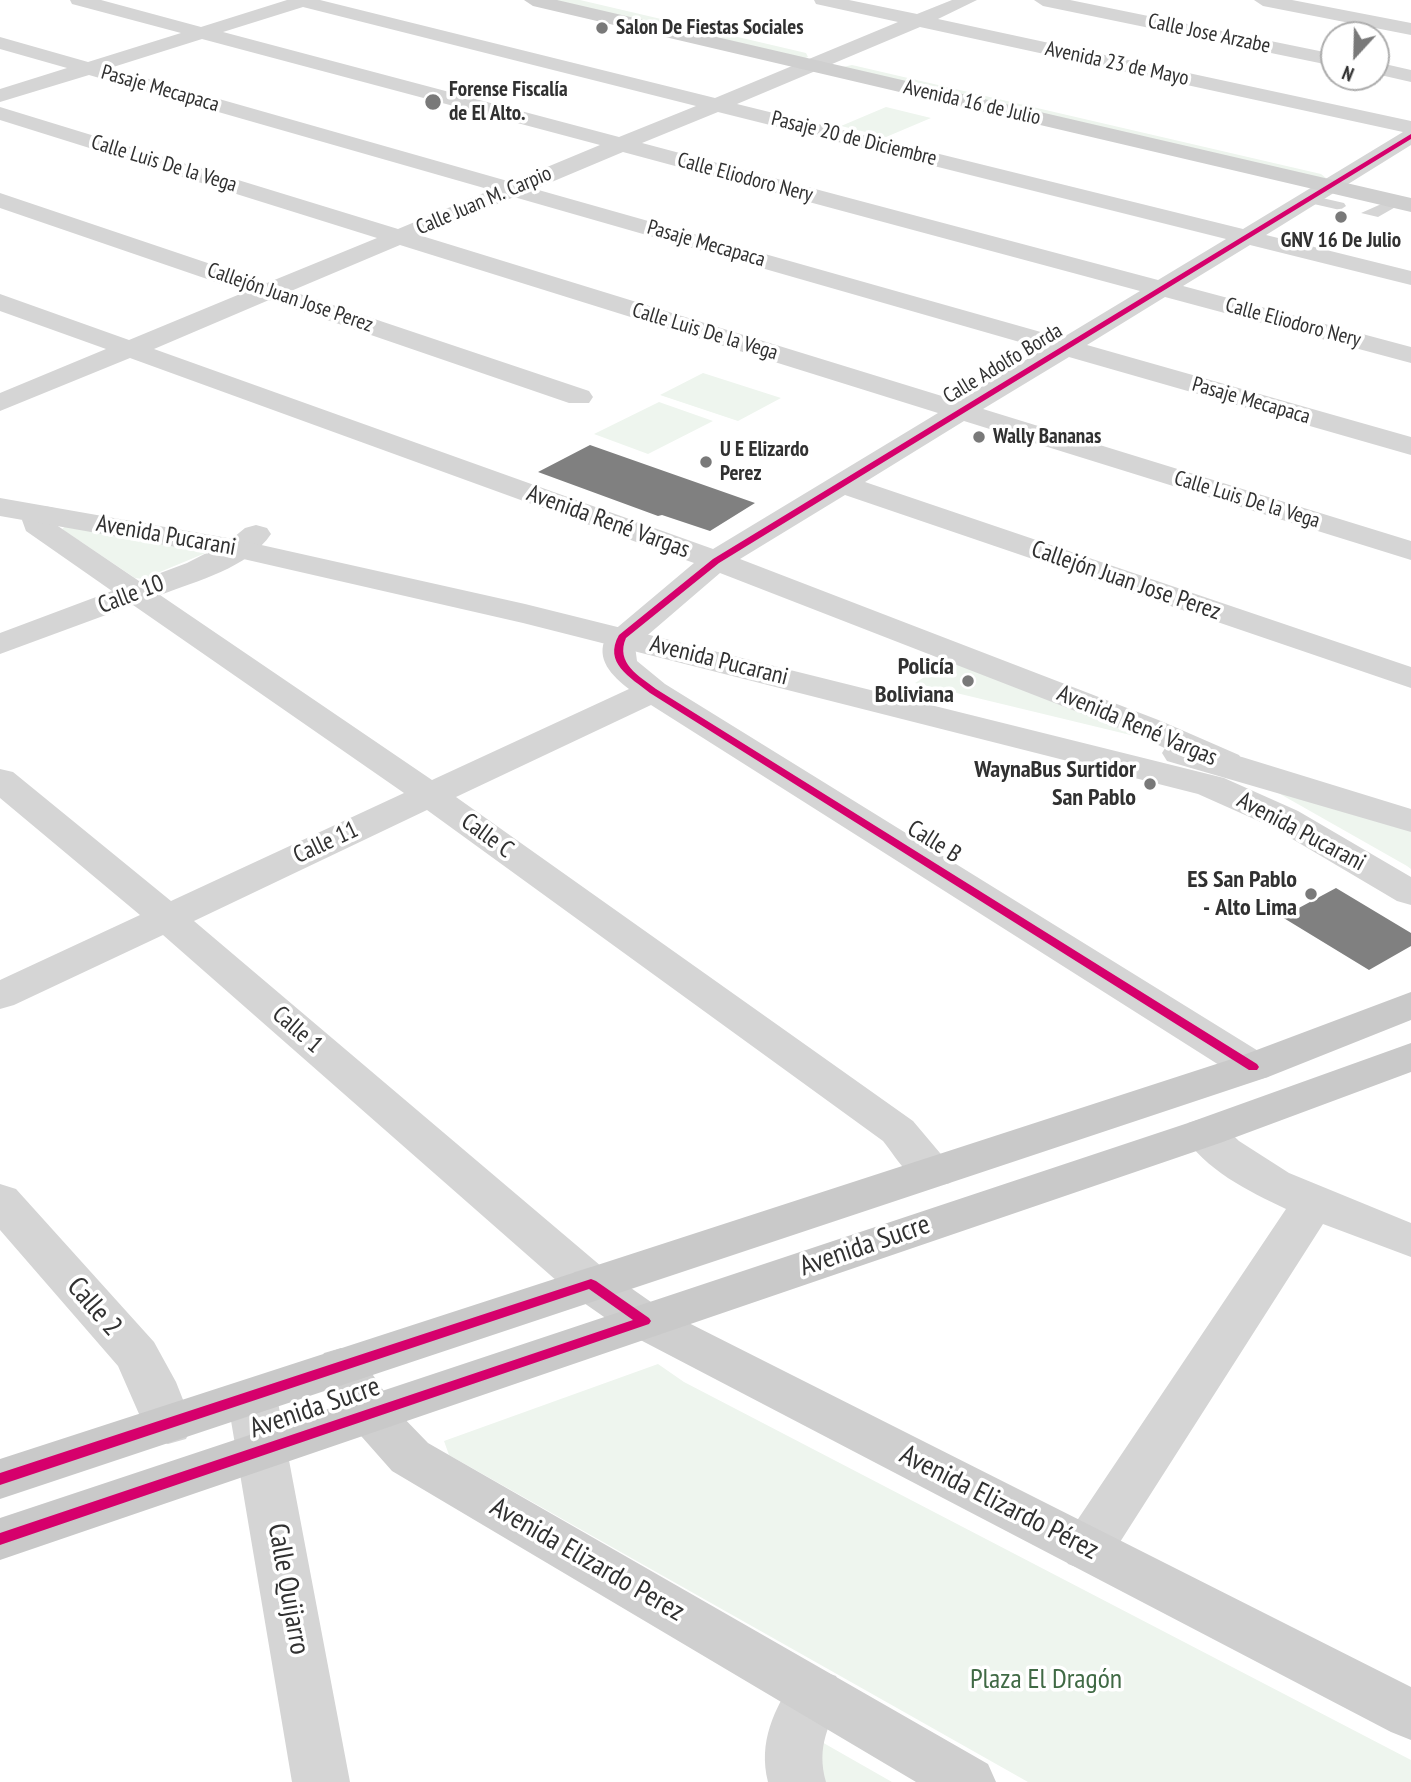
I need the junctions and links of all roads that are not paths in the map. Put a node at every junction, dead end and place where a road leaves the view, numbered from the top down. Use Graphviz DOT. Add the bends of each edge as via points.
graph roads {
  1 [pos="79,0"];
  2 [pos="302,0"];
  3 [pos="533,0"];
  4 [pos="597,0"];
  5 [pos="823,0"];
  6 [pos="968,0"];
  7 [pos="1044,0"];
  8 [pos="1263,0"];
  9 [pos="918,20"];
  10 [pos="1411,29"];
  11 [pos="202,33"];
  12 [pos="0,43"];
  13 [pos="835,55"];
  14 [pos="1320,57"];
  15 [pos="811,65"];
  16 [pos="88,68"];
  17 [pos="1390,71"];
  18 [pos="1411,76"];
  19 [pos="0,96"];
  20 [pos="718,104"];
  21 [pos="0,113"];
  22 [pos="1411,127"];
  23 [pos="1411,136"];
  24 [pos="621,145"];
  25 [pos="1411,186"];
  26 [pos="514,188"];
  27 [pos="1332,191"];
  28 [pos="0,200"];
  29 [pos="1403,204"];
  30 [pos="1367,213"];
  31 [pos="400,236"];
  32 [pos="1246,237"];
  33 [pos="1411,278"];
  34 [pos="1162,289"];
  35 [pos="269,291"];
  36 [pos="0,302"];
  37 [pos="131,349"];
  38 [pos="1066,349"];
  39 [pos="1411,355"];
  40 [pos="579,397"];
  41 [pos="0,403"];
  42 [pos="959,412"];
  43 [pos="1411,446"];
  44 [pos="842,484"];
  45 [pos="0,491"];
  46 [pos="0,507"];
  47 [pos="43,514"];
  48 [pos="247,542"];
  49 [pos="1411,551"];
  50 [pos="716,561"];
  51 [pos="134,594"];
  52 [pos="630,631"];
  53 [pos="0,644"];
  54 [pos="1411,678"];
  55 [pos="653,691"];
  56 [pos="1220,776"];
  57 [pos="0,780"];
  58 [pos="429,795"];
  59 [pos="1411,821"];
  60 [pos="1411,893"];
  61 [pos="167,918"];
  62 [pos="0,996"];
  63 [pos="1411,1005"];
  64 [pos="1411,1057"];
  65 [pos="1253,1067"];
  66 [pos="1204,1133"];
  67 [pos="934,1172"];
  68 [pos="0,1200"];
  69 [pos="1315,1201"];
  70 [pos="1411,1241"];
  71 [pos="591,1284"];
  72 [pos="644,1321"];
  73 [pos="341,1366"];
  74 [pos="252,1397"];
  75 [pos="369,1414"];
  76 [pos="167,1425"];
  77 [pos="264,1450"];
  78 [pos="0,1479"];
  79 [pos="0,1539"];
  80 [pos="1087,1549"];
  81 [pos="816,1693"];
  82 [pos="1411,1715"];
  83 [pos="321,1782"];
  84 [pos="797,1782"];
  85 [pos="967,1782"];
  1 -- 11 [label="street, Calle Eliodoro Nery"];
  2 -- 11 [label="street"];
  2 -- 20 [label="street, Pasaje 20 de Diciembre"];
  3 -- 15 [label="main road, Avenida 16 de Julio"];
  4 -- 13 [label="main road, Avenida 16 de Julio"];
  5 -- 9 [label="street, Avenida 23 de Mayo"];
  6 -- 9 [label="street, Calle Juan M. Carpio"];
  7 -- 14 [label="street, Calle Jose Arzabe"];
  8 -- 10 [label="street"];
  9 -- 13 [label="street, Calle Juan M. Carpio"];
  9 -- 22 [label="street, Avenida 23 de Mayo"];
  11 -- 16 [label="street"];
  11 -- 24 [label="street, Calle Eliodoro Nery"];
  12 -- 16 [label="street, Pasaje Mecapaca"];
  13 -- 15 [label="street, Calle Juan M. Carpio"];
  13 -- 27 [label="main road, Avenida 16 de Julio"];
  15 -- 20 [label="street, Calle Juan M. Carpio"];
  15 -- 27 [label="main road, Avenida 16 de Julio"];
  16 -- 19 [label="street"];
  16 -- 26 [label="street, Pasaje Mecapaca"];
  17 -- 18 [label="street"];
  20 -- 24 [label="street, Calle Juan M. Carpio"];
  20 -- 32 [label="street, Pasaje 20 de Diciembre"];
  21 -- 31 [label="street, Calle Luis De la Vega"];
  23 -- 27 [label="street, Calle Adolfo Borda"];
  24 -- 26 [label="street, Calle Juan M. Carpio"];
  24 -- 34 [label="street, Calle Eliodoro Nery"];
  25 -- 27 [label="main road, Avenida 16 de Julio"];
  26 -- 31 [label="street, Calle Juan M. Carpio"];
  26 -- 38 [label="street, Pasaje Mecapaca"];
  27 -- 29 [label="main road, Avenida 16 de Julio"];
  27 -- 32 [label="street, Calle Adolfo Borda"];
  28 -- 35 [label="street, Callejón Juan Jose Perez"];
  29 -- 30 [label="lane"];
  31 -- 35 [label="street, Calle Juan M. Carpio"];
  31 -- 42 [label="street, Calle Luis De la Vega"];
  32 -- 33 [label="street, Pasaje 20 de Diciembre"];
  32 -- 34 [label="street, Calle Adolfo Borda"];
  34 -- 38 [label="street, Calle Adolfo Borda"];
  34 -- 39 [label="street, Calle Eliodoro Nery"];
  35 -- 37 [label="street, Calle Juan M. Carpio"];
  35 -- 40 [label="street, Callejón Juan Jose Perez"];
  36 -- 37 [label="street, Avenida René Vargas"];
  37 -- 41 [label="street, Calle Juan M. Carpio"];
  37 -- 50 [label="street, Avenida René Vargas"];
  38 -- 42 [label="street, Calle Adolfo Borda"];
  38 -- 43 [label="street, Pasaje Mecapaca"];
  42 -- 44 [label="street, Calle Adolfo Borda"];
  42 -- 49 [label="street, Calle Luis De la Vega"];
  44 -- 50 [label="street, Calle Adolfo Borda"];
  44 -- 54 [label="street, Callejón Juan Jose Perez"];
  45 -- 48 [label="street, Avenida Pucarani"];
  46 -- 47 [label="street, Avenida Pucarani"];
  47 -- 48 [label="street, Avenida Pucarani"];
  47 -- 51 [label="street, Calle C" via="37,525"];
  48 -- 51 [label="street, Calle 10" via="198,570"];
  48 -- 52 [label="street, Avenida Pucarani"];
  50 -- 52 [label="street, Calle Adolfo Borda"];
  50 -- 56 [label="street, Avenida René Vargas" via="1149,728"];
  51 -- 53 [label="street, Calle 10"];
  51 -- 58 [label="street, Calle C"];
  52 -- 55 [label="street, Calle B" via="616,646 616,656"];
  52 -- 56 [label="street, Avenida Pucarani"];
  55 -- 58 [label="street, Calle 11"];
  55 -- 65 [label="street, Calle B"];
  56 -- 59 [label="street, Avenida René Vargas"];
  56 -- 60 [label="street, Avenida Pucarani"];
  57 -- 61 [label="street, Calle 1"];
  58 -- 61 [label="street, Calle 11"];
  58 -- 67 [label="street, Calle C" via="898,1131"];
  61 -- 62 [label="street, Calle 11"];
  61 -- 71 [label="street, Calle 1"];
  63 -- 65 [label="main road, Avenida Sucre"];
  64 -- 66 [label="main road, Avenida Sucre"];
  65 -- 67 [label="main road, Avenida Sucre"];
  66 -- 69 [label="street" via="1221,1152 1253,1173"];
  66 -- 72 [label="main road, Avenida Sucre"];
  67 -- 71 [label="main road, Avenida Sucre"];
  68 -- 76 [label="street, Calle 2" via="137,1355"];
  69 -- 70 [label="street"];
  69 -- 80 [label="street"];
  71 -- 72 [label="main road, Avenida Elizardo Pérez"];
  71 -- 73 [label="main road, Avenida Sucre"];
  72 -- 75 [label="main road, Avenida Sucre"];
  72 -- 80 [label="main road, Avenida Elizardo Pérez"];
  73 -- 74 [label="main road, Avenida Sucre"];
  73 -- 75 [label="main road"];
  74 -- 76 [label="main road, Avenida Sucre"];
  74 -- 77 [label="street, Calle Quijarro"];
  75 -- 77 [label="main road, Avenida Sucre"];
  75 -- 81 [label="main road, Avenida Elizardo Perez" via="410,1457"];
  76 -- 78 [label="main road, Avenida Sucre"];
  77 -- 79 [label="main road, Avenida Sucre"];
  77 -- 83 [label="street, Calle Quijarro"];
  80 -- 82 [label="main road, Avenida Elizardo Pérez"];
  81 -- 84 [label="street" via="793,1735 791,1764"];
  81 -- 85 [label="main road"];
}
